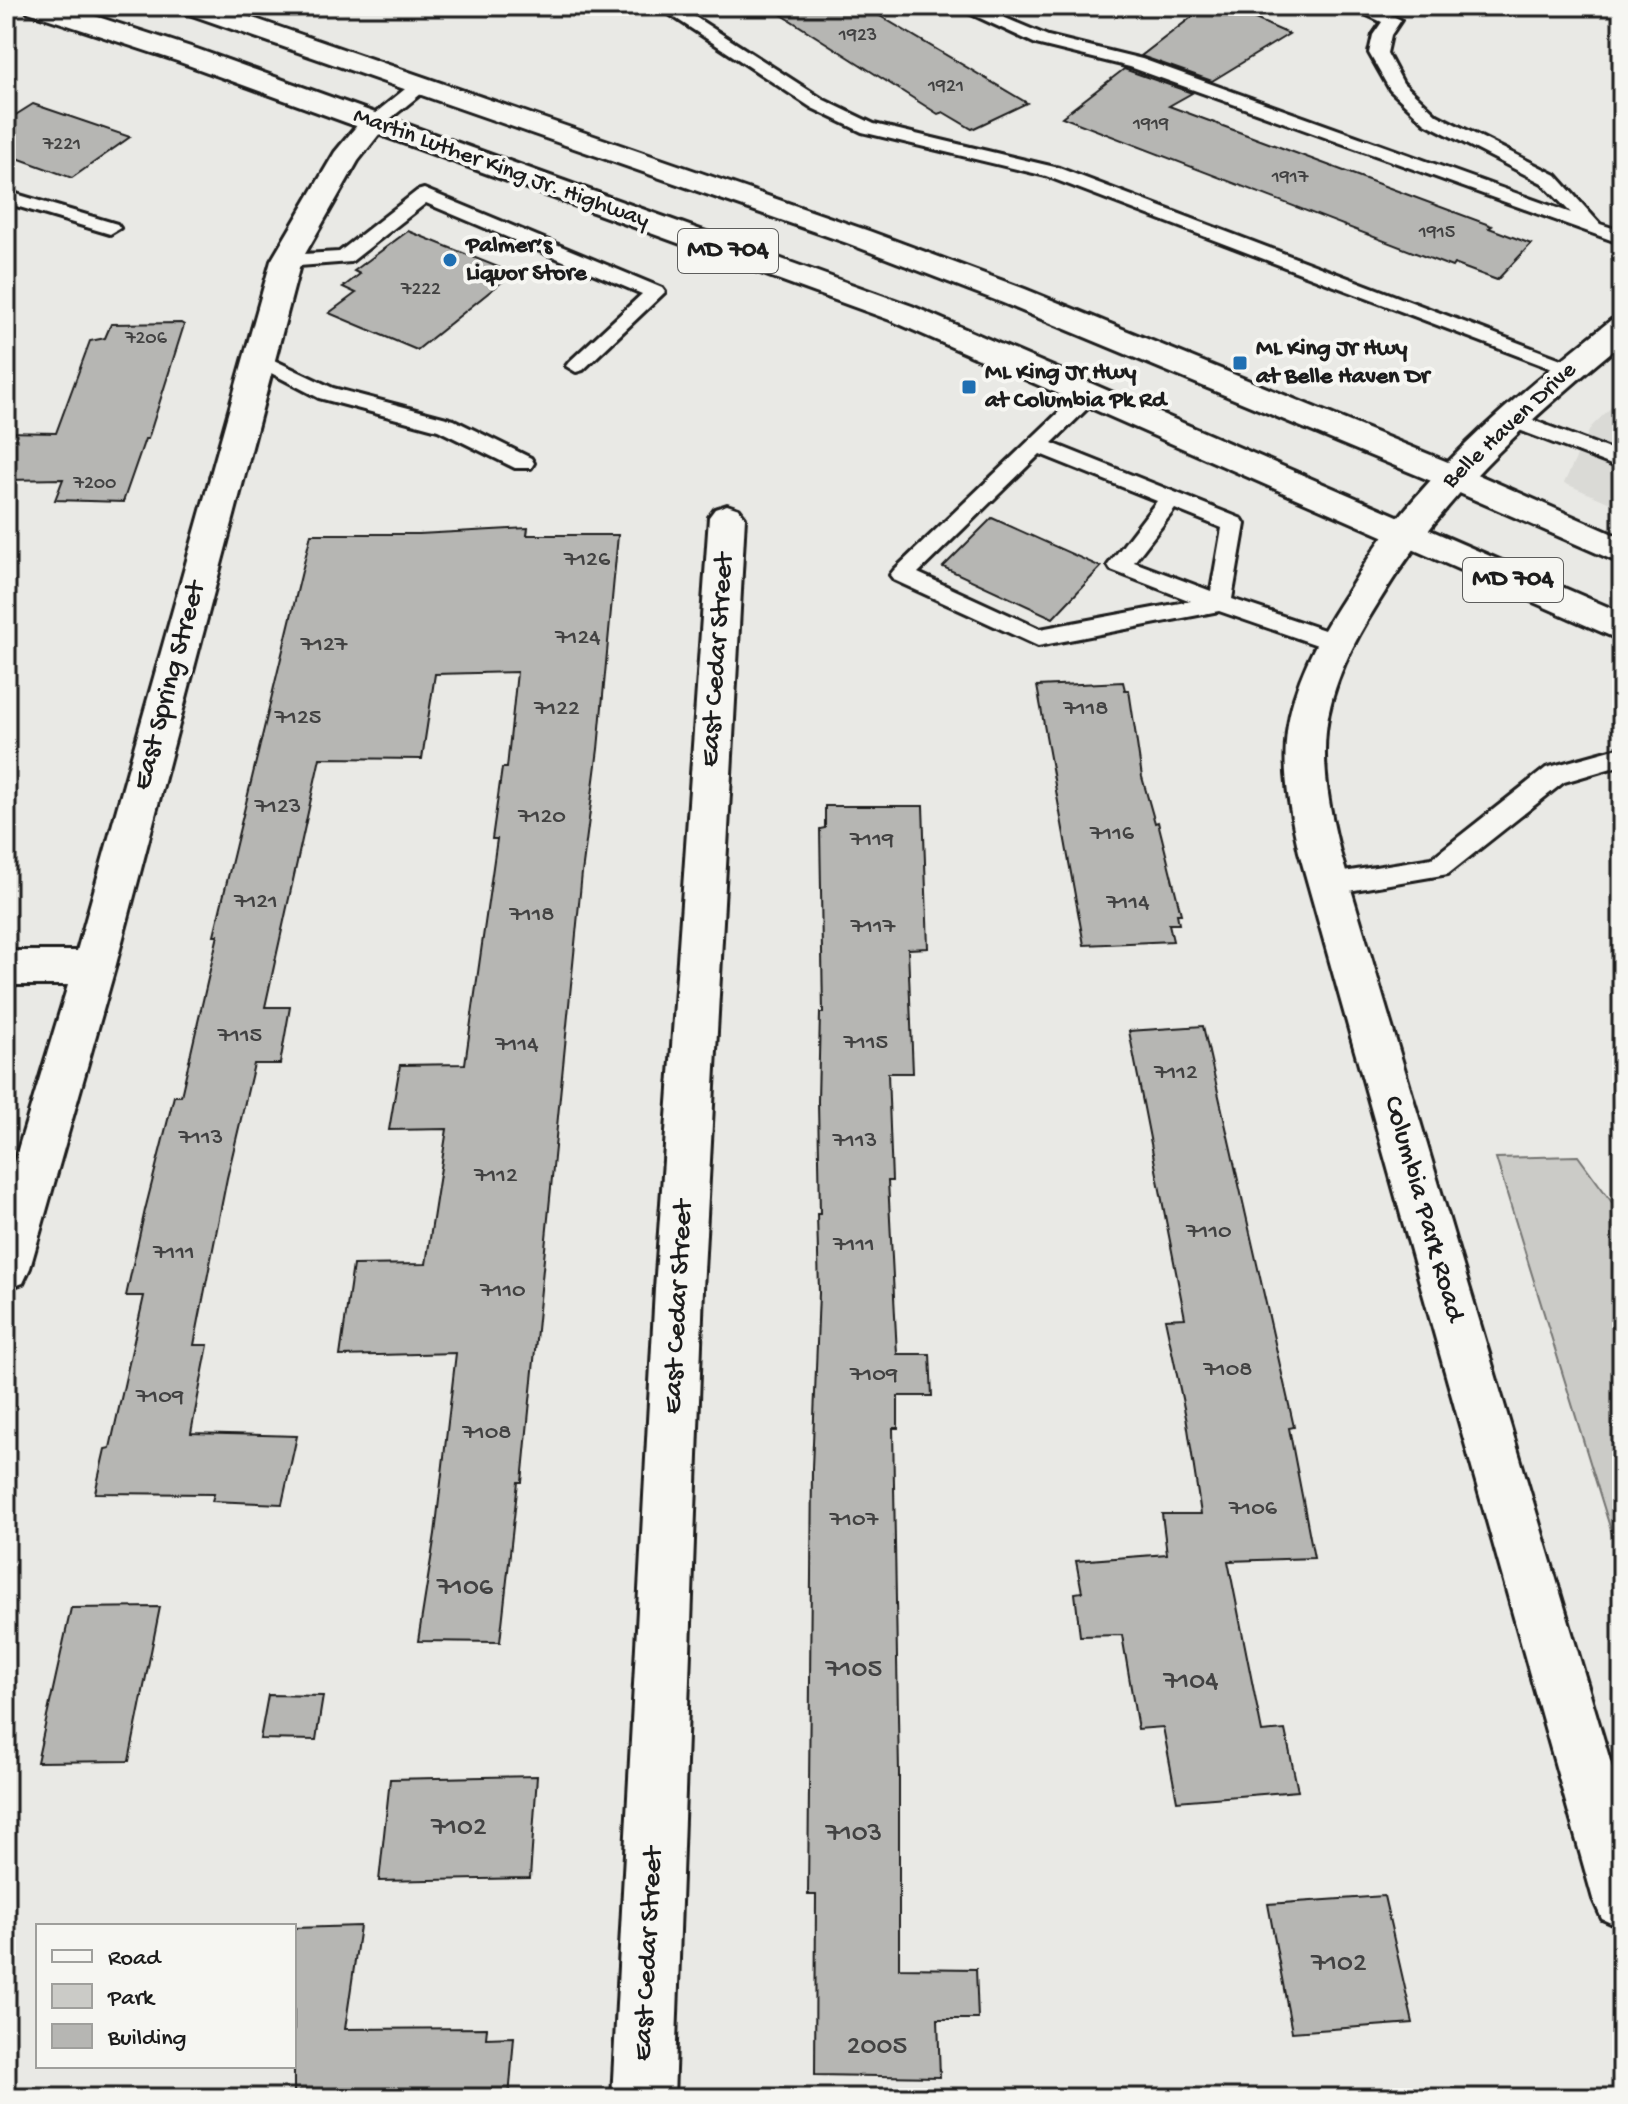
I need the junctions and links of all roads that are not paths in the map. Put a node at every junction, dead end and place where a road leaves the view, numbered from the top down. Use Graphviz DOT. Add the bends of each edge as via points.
graph roads {
  1 [pos="37,6"];
  2 [pos="192,6"];
  3 [pos="666,6"];
  4 [pos="963,6"];
  5 [pos="1357,6"];
  6 [pos="421,85"];
  7 [pos="374,123"];
  8 [pos="6,197"];
  9 [pos="1594,226"];
  10 [pos="110,228"];
  11 [pos="1622,238"];
  12 [pos="286,261"];
  13 [pos="1622,327"];
  14 [pos="259,359"];
  15 [pos="576,366"];
  16 [pos="1570,369"];
  17 [pos="1090,394"];
  18 [pos="1514,420"];
  19 [pos="1037,445"];
  20 [pos="1622,462"];
  21 [pos="523,463"];
  22 [pos="1453,477"];
  23 [pos="1171,498"];
  24 [pos="727,517"];
  25 [pos="1405,532"];
  26 [pos="1622,552"];
  27 [pos="1220,603"];
  28 [pos="1622,628"];
  29 [pos="1334,642"];
  30 [pos="1622,756"];
  31 [pos="1331,884"];
  32 [pos="6,968"];
  33 [pos="94,968"];
  34 [pos="6,1268"];
  35 [pos="1622,1899"];
  36 [pos="643,2098"];
  1 -- 7 [label="street, Martin Luther King Jr. Highway / MD 704"];
  2 -- 6 [label="street, Martin Luther King Jr. Highway / MD 704"];
  3 -- 16 [label="lane" via="854,122 1052,172"];
  4 -- 9 [label="lane" via="1042,40 1136,63"];
  5 -- 9 [label="lane" via="1392,20 1378,53 1396,86 1431,119 1549,179"];
  6 -- 7 [label="lane"];
  6 -- 22 [label="street, Martin Luther King Jr. Highway / MD 704" via="956,273"];
  7 -- 12 [label="street, East Spring Street" via="345,158"];
  7 -- 17 [label="street, Martin Luther King Jr. Highway / MD 704" via="901,313"];
  8 -- 10 [label="lane"];
  9 -- 11 [label="lane"];
  12 -- 14 [label="street, East Spring Street"];
  12 -- 15 [label="lane" via="344,258 424,195 655,292"];
  13 -- 16 [label="street, Belle Haven Drive"];
  14 -- 21 [label="lane" via="326,393 446,425"];
  14 -- 33 [label="street, East Spring Street"];
  16 -- 18 [label="street, Belle Haven Drive"];
  17 -- 19 [label="lane"];
  17 -- 25 [label="street, Martin Luther King Jr. Highway / MD 704"];
  18 -- 20 [label="lane"];
  18 -- 22 [label="street, Belle Haven Drive"];
  19 -- 23 [label="lane"];
  19 -- 27 [label="lane" via="902,575 1038,638"];
  22 -- 25 [label="street, Belle Haven Drive"];
  22 -- 26 [label="street, Martin Luther King Jr. Highway / MD 704"];
  23 -- 27 [label="lane" via="1234,524"];
  23 -- 27 [label="lane" via="1119,565"];
  24 -- 36 [label="street, East Cedar Street" via="679,1289"];
  25 -- 28 [label="street, Martin Luther King Jr. Highway / MD 704"];
  25 -- 29 [label="street, Columbia Park Road"];
  27 -- 29 [label="lane"];
  29 -- 31 [label="street, Columbia Park Road" via="1310,703 1305,757 1309,806"];
  30 -- 31 [label="lane" via="1555,775 1439,867"];
  31 -- 35 [label="street, Columbia Park Road"];
  32 -- 33 [label="street"];
  33 -- 34 [label="street, East Spring Street"];
}
